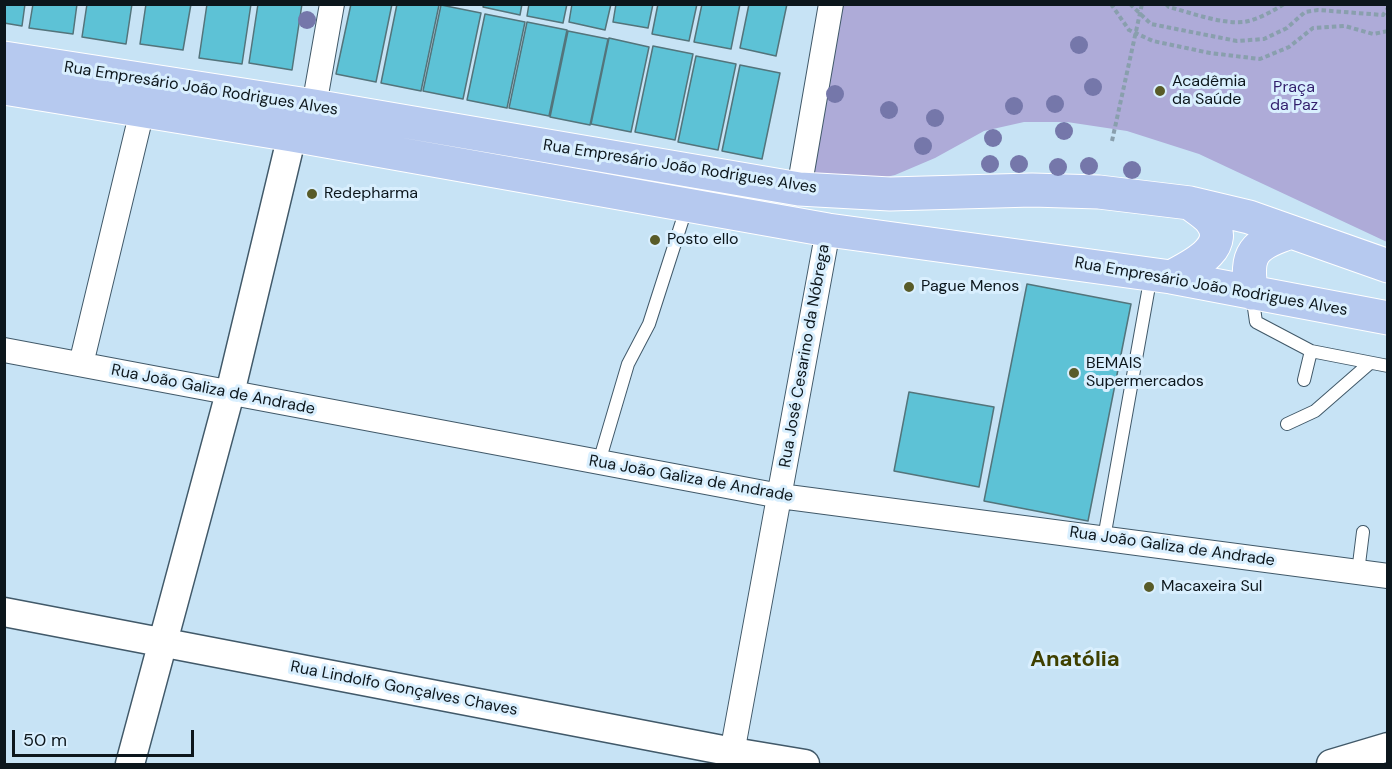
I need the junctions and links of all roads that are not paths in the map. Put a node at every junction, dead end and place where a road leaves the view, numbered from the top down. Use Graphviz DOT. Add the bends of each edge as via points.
graph roads {
  1 [pos="332,4"];
  2 [pos="831,4"];
  3 [pos="4,58"];
  4 [pos="4,88"];
  5 [pos="314,106"];
  6 [pos="141,111"];
  7 [pos="292,135"];
  8 [pos="799,189"];
  9 [pos="1190,203"];
  10 [pos="687,205"];
  11 [pos="828,230"];
  12 [pos="1291,232"];
  13 [pos="1388,266"];
  14 [pos="1161,276"];
  15 [pos="1252,293"];
  16 [pos="1388,318"];
  17 [pos="4,350"];
  18 [pos="1311,351"];
  19 [pos="1370,363"];
  20 [pos="81,364"];
  21 [pos="1388,366"];
  22 [pos="1304,380"];
  23 [pos="230,393"];
  24 [pos="1287,424"];
  25 [pos="599,462"];
  26 [pos="780,496"];
  27 [pos="1363,532"];
  28 [pos="1104,538"];
  29 [pos="1358,572"];
  30 [pos="1385,576"];
  31 [pos="4,612"];
  32 [pos="161,643"];
  33 [pos="1388,747"];
  34 [pos="732,758"];
  35 [pos="130,765"];
  36 [pos="805,765"];
  37 [pos="1331,765"];
  1 -- 5 [label="street"];
  2 -- 8 [label="street"];
  3 -- 5 [label="main road, Rua Empresário João Rodrigues Alves"];
  4 -- 6 [label="main road, Rua Empresário João Rodrigues Alves"];
  5 -- 8 [label="main road, Rua Empresário João Rodrigues Alves"];
  6 -- 7 [label="main road, Rua Empresário João Rodrigues Alves"];
  6 -- 20 [label="street"];
  7 -- 10 [label="main road, Rua Empresário João Rodrigues Alves"];
  7 -- 23 [label="street"];
  8 -- 9 [label="main road, Rua Empresário João Rodrigues Alves" via="890,194 1099,192"];
  9 -- 12 [label="main road, Rua Empresário João Rodrigues Alves" via="1249,216"];
  9 -- 14 [label="main road" via="1210,220 1215,239 1208,255"];
  10 -- 11 [label="main road, Rua Empresário João Rodrigues Alves"];
  10 -- 25 [label="lane" via="649,324 628,364"];
  11 -- 14 [label="main road, Rua Empresário João Rodrigues Alves"];
  11 -- 26 [label="street, Rua José Cesarino da Nóbrega"];
  12 -- 13 [label="main road, Rua Empresário João Rodrigues Alves"];
  12 -- 15 [label="main road" via="1265,241 1250,258 1248,276"];
  14 -- 15 [label="main road, Rua Empresário João Rodrigues Alves"];
  14 -- 28 [label="lane"];
  15 -- 16 [label="main road, Rua Empresário João Rodrigues Alves"];
  15 -- 18 [label="lane" via="1256,322"];
  17 -- 20 [label="street, Rua João Galiza de Andrade"];
  18 -- 19 [label="lane"];
  18 -- 22 [label="lane"];
  19 -- 21 [label="lane"];
  19 -- 24 [label="lane" via="1315,411"];
  20 -- 23 [label="street, Rua João Galiza de Andrade"];
  23 -- 25 [label="street, Rua João Galiza de Andrade"];
  23 -- 32 [label="street"];
  25 -- 26 [label="street, Rua João Galiza de Andrade"];
  26 -- 28 [label="street, Rua João Galiza de Andrade"];
  26 -- 34 [label="street, Rua José Cesarino da Nóbrega"];
  27 -- 29 [label="lane"];
  28 -- 29 [label="street, Rua João Galiza de Andrade"];
  29 -- 30 [label="street, Rua João Galiza de Andrade"];
  31 -- 32 [label="street, Rua Lindolfo Gonçalves Chaves"];
  32 -- 34 [label="street, Rua Lindolfo Gonçalves Chaves"];
  32 -- 35 [label="street"];
  33 -- 37 [label="street"];
  34 -- 36 [label="street, Rua Lindolfo Gonçalves Chaves"];
}
